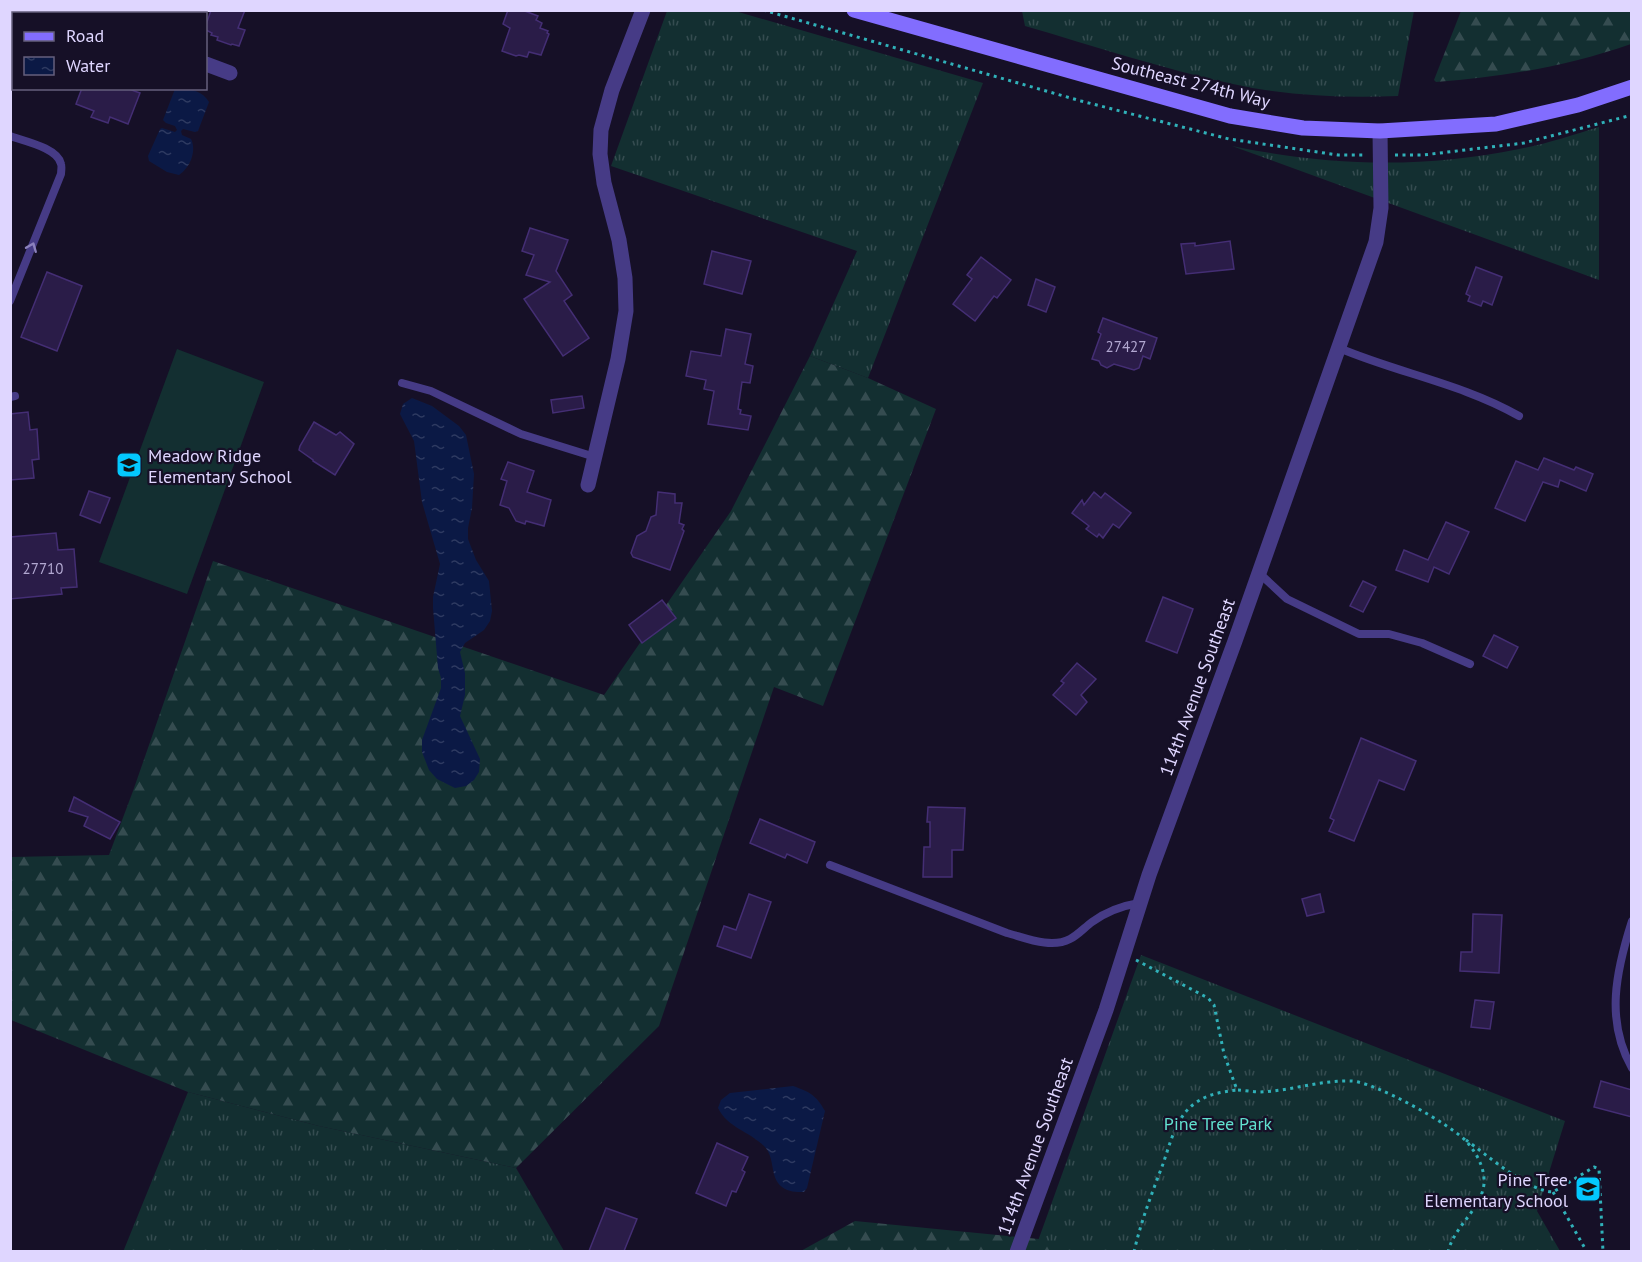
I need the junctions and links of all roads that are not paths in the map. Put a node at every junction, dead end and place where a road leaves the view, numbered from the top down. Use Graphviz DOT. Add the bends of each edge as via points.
graph roads {
  1 [pos="643,10"];
  2 [pos="854,10"];
  3 [pos="207,64"];
  4 [pos="230,73"];
  5 [pos="1632,87"];
  6 [pos="1380,131"];
  7 [pos="10,136"];
  8 [pos="10,301"];
  9 [pos="1338,348"];
  10 [pos="402,383"];
  11 [pos="1519,416"];
  12 [pos="595,457"];
  13 [pos="588,485"];
  14 [pos="1259,573"];
  15 [pos="1470,664"];
  16 [pos="830,866"];
  17 [pos="1139,903"];
  18 [pos="1632,921"];
  19 [pos="1632,1068"];
  20 [pos="1017,1251"];
  1 -- 12 [label="street" via="612,90 602,130 600,154 619,240 626,311"];
  2 -- 6 [label="main road, Southeast 274th Way" via="1230,116 1303,128"];
  3 -- 4 [label="street"];
  5 -- 6 [label="main road, Southeast 274th Way" via="1578,105 1496,124"];
  6 -- 9 [label="street, 114th Avenue Southeast" via="1382,208 1376,242"];
  8 -- 7 [label="lane, one-way" via="62,165 52,151"];
  9 -- 11 [label="lane" via="1440,381"];
  9 -- 14 [label="street, 114th Avenue Southeast"];
  10 -- 12 [label="lane" via="431,391 521,434"];
  12 -- 13 [label="street"];
  14 -- 15 [label="lane" via="1287,599 1359,634 1389,634 1422,643"];
  14 -- 17 [label="street, 114th Avenue Southeast"];
  16 -- 17 [label="lane" via="1035,941 1071,939 1110,910"];
  17 -- 20 [label="street, 114th Avenue Southeast" via="1106,1010"];
  18 -- 19 [label="lane" via="1614,1002 1617,1031"];
}
